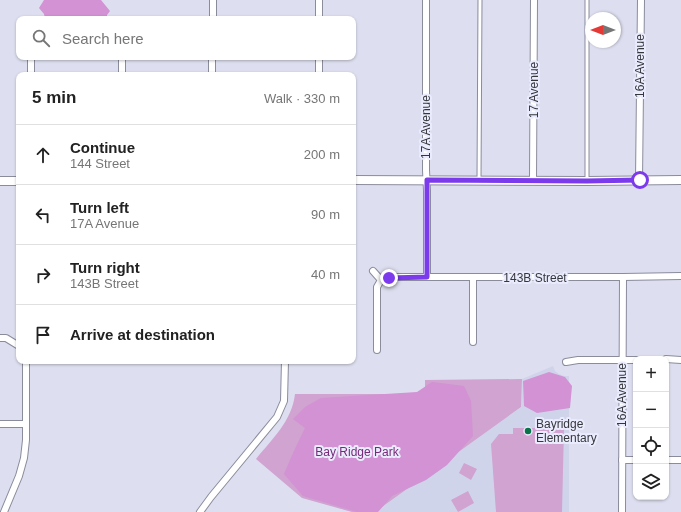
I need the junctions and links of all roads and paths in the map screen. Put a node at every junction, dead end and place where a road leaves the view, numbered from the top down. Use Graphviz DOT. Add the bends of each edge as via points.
graph roads {
  1 [pos="213,0"];
  2 [pos="319,0"];
  3 [pos="426,0"];
  4 [pos="480,0"];
  5 [pos="534,0"];
  6 [pos="587,0"];
  7 [pos="641,0"];
  8 [pos="213,16"];
  9 [pos="319,16"];
  10 [pos="31,60"];
  11 [pos="122,60"];
  12 [pos="212,60"];
  13 [pos="319,60"];
  14 [pos="31,72"];
  15 [pos="122,72"];
  16 [pos="212,72"];
  17 [pos="319,72"];
  18 [pos="356,180"];
  19 [pos="427,180"];
  20 [pos="479,180"];
  21 [pos="534,180"];
  22 [pos="640,180"];
  23 [pos="681,180"];
  24 [pos="0,181"];
  25 [pos="16,181"];
  26 [pos="587,181"];
  27 [pos="373,271"];
  28 [pos="681,276"];
  29 [pos="427,277"];
  30 [pos="623,277"];
  31 [pos="473,278"];
  32 [pos="381,280"];
  33 [pos="0,338"];
  34 [pos="474,342"];
  35 [pos="16,344"];
  36 [pos="377,350"];
  37 [pos="622,360"];
  38 [pos="633,360"];
  39 [pos="669,360"];
  40 [pos="681,360"];
  41 [pos="566,362"];
  42 [pos="26,364"];
  43 [pos="285,364"];
  44 [pos="0,424"];
  45 [pos="26,424"];
  46 [pos="622,460"];
  47 [pos="633,460"];
  48 [pos="669,460"];
  49 [pos="681,460"];
  50 [pos="4,512"];
  51 [pos="200,512"];
  52 [pos="622,512"];
  1 -- 8 [label="street"];
  2 -- 9 [label="street"];
  3 -- 19 [label="street, 17A Avenue"];
  4 -- 20 [label="lane"];
  5 -- 21 [label="street, 17 Avenue"];
  6 -- 26 [label="lane"];
  7 -- 22 [label="street, 16A Avenue"];
  10 -- 14 [label="street"];
  11 -- 15 [label="street"];
  12 -- 16 [label="street"];
  13 -- 17 [label="street"];
  18 -- 19 [label="street"];
  19 -- 20 [label="street"];
  19 -- 29 [label="street, 17A Avenue"];
  20 -- 21 [label="street"];
  21 -- 26 [label="street"];
  22 -- 23 [label="street"];
  22 -- 26 [label="street"];
  24 -- 25 [label="street"];
  27 -- 32 [label="street"];
  28 -- 30 [label="street, 143B Street"];
  29 -- 31 [label="street, 143B Street"];
  29 -- 32 [label="street, 143B Street"];
  30 -- 31 [label="street, 143B Street"];
  30 -- 37 [label="street, 16A Avenue"];
  31 -- 34 [label="street"];
  32 -- 36 [label="street" via="377,287"];
  33 -- 35 [label="street" via="6,338"];
  37 -- 38 [label="street"];
  37 -- 41 [label="street"];
  37 -- 46 [label="street, 16A Avenue"];
  39 -- 40 [label="street"];
  42 -- 45 [label="street"];
  43 -- 51 [label="street" via="284,401 277,417"];
  44 -- 45 [label="street"];
  45 -- 50 [label="street" via="24,458"];
  46 -- 47 [label="street"];
  46 -- 52 [label="street, 16A Avenue"];
  48 -- 49 [label="street"];
}
